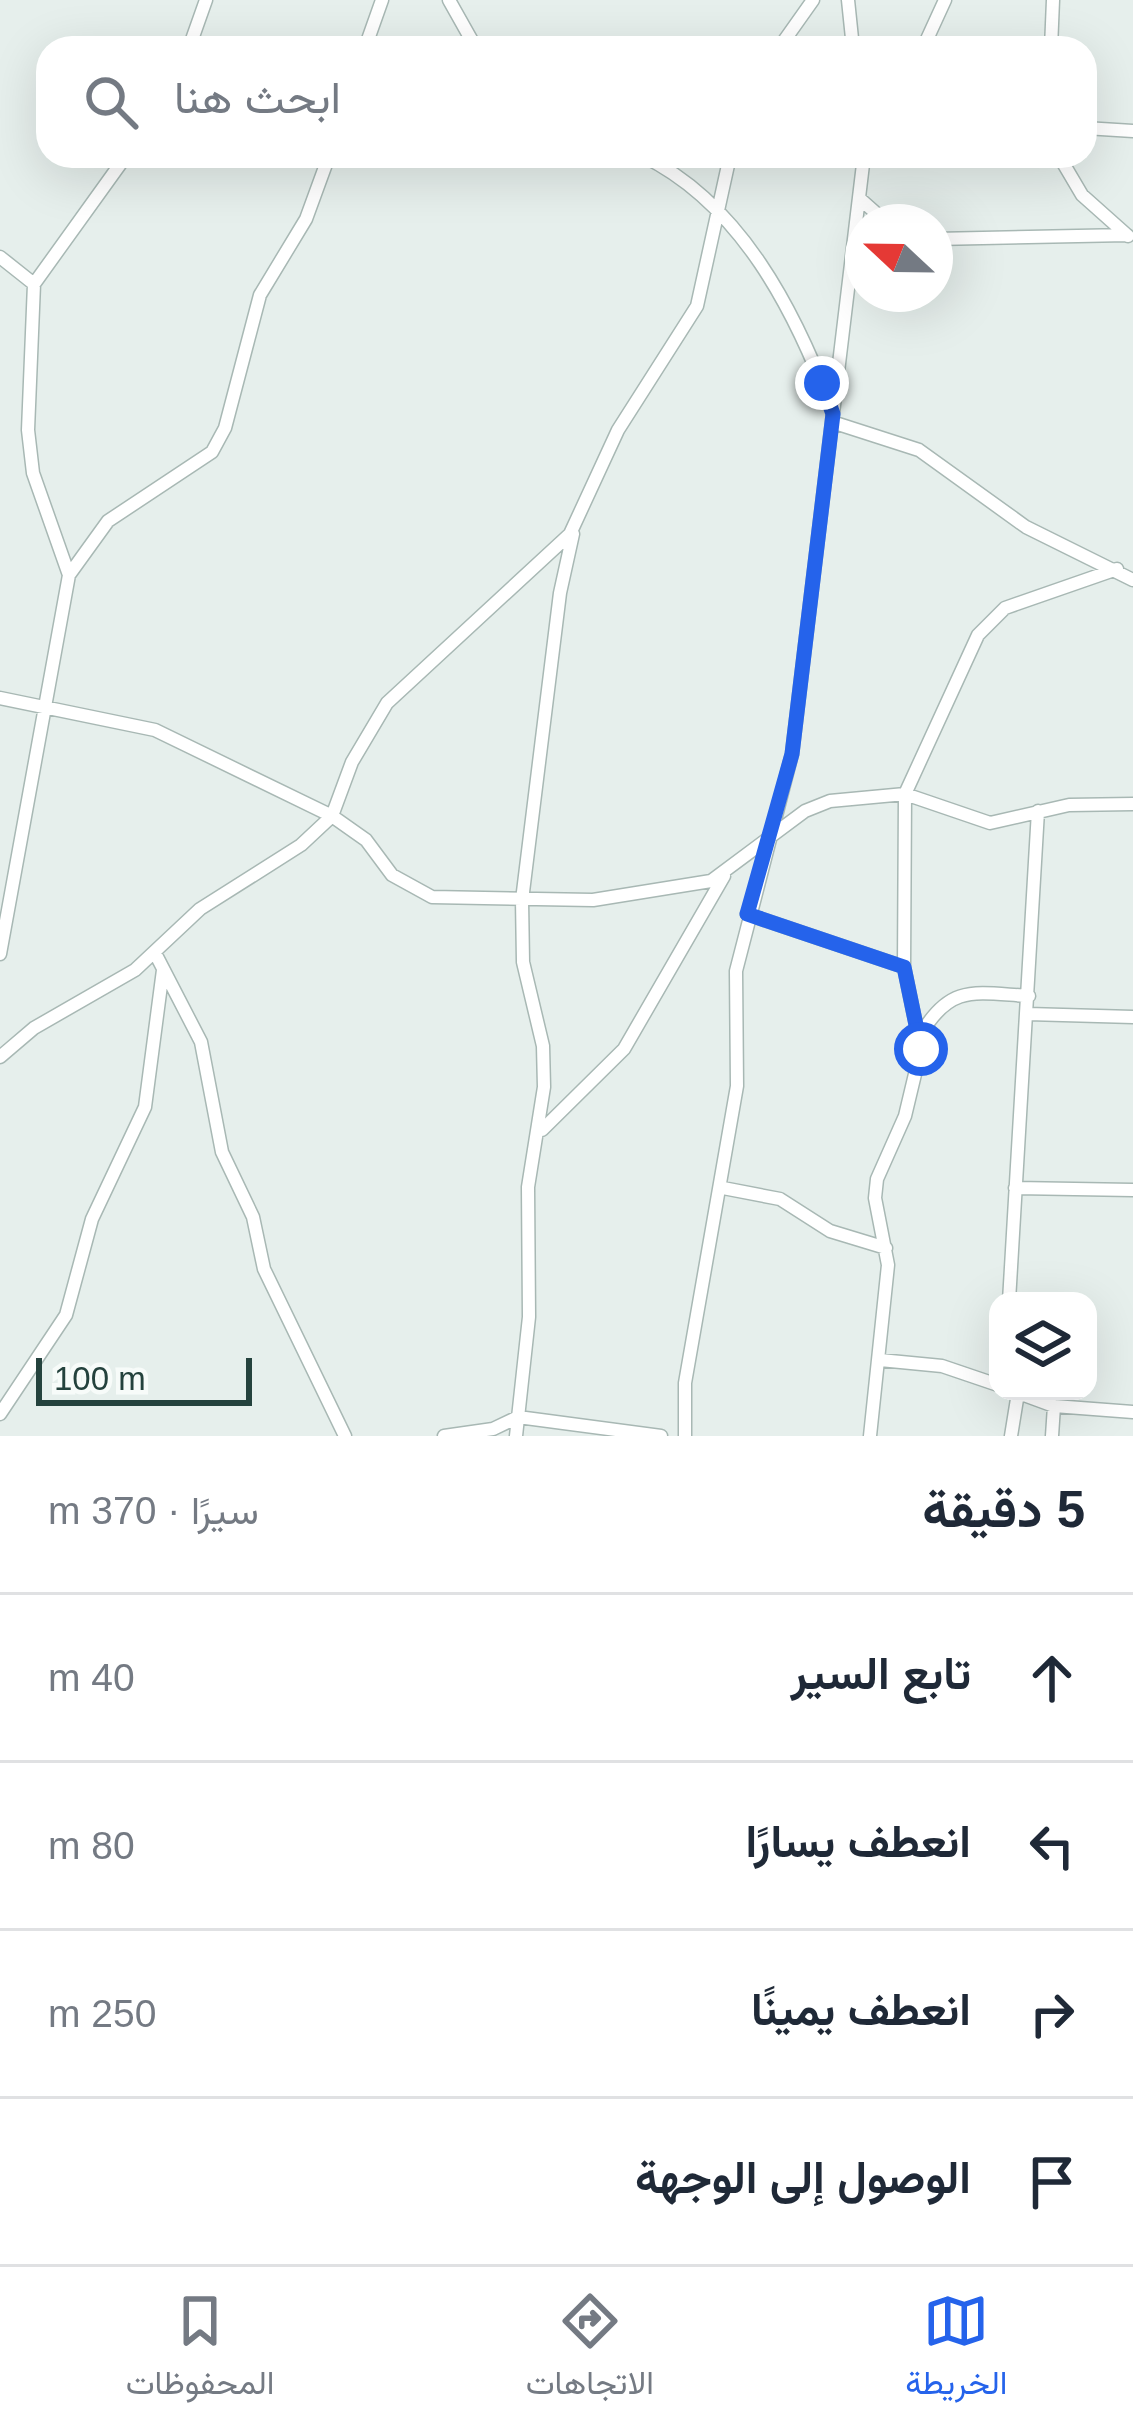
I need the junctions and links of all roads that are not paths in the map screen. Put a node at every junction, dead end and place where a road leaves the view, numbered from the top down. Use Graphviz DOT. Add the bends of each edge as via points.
graph roads {
  1 [pos="206,0"];
  2 [pos="382,0"];
  3 [pos="449,0"];
  4 [pos="813,0"];
  5 [pos="848,0"];
  6 [pos="946,0"];
  7 [pos="1053,0"];
  8 [pos="193,36"];
  9 [pos="369,36"];
  10 [pos="469,36"];
  11 [pos="788,36"];
  12 [pos="852,36"];
  13 [pos="929,36"];
  14 [pos="1052,36"];
  15 [pos="1097,129"];
  16 [pos="1133,131"];
  17 [pos="117,168"];
  18 [pos="325,168"];
  19 [pos="658,168"];
  20 [pos="728,168"];
  21 [pos="865,168"];
  22 [pos="1066,168"];
  23 [pos="859,198"];
  24 [pos="866,204"];
  25 [pos="719,217"];
  26 [pos="1130,236"];
  27 [pos="953,239"];
  28 [pos="0,257"];
  29 [pos="34,284"];
  30 [pos="833,418"];
  31 [pos="575,523"];
  32 [pos="1128,574"];
  33 [pos="69,575"];
  34 [pos="0,698"];
  35 [pos="47,708"];
  36 [pos="905,794"];
  37 [pos="1133,804"];
  38 [pos="1038,812"];
  39 [pos="332,815"];
  40 [pos="770,838"];
  41 [pos="730,868"];
  42 [pos="522,900"];
  43 [pos="747,914"];
  44 [pos="2,926"];
  45 [pos="154,953"];
  46 [pos="0,954"];
  47 [pos="904,967"];
  48 [pos="164,968"];
  49 [pos="1029,996"];
  50 [pos="1028,1014"];
  51 [pos="1133,1017"];
  52 [pos="921,1034"];
  53 [pos="0,1057"];
  54 [pos="541,1131"];
  55 [pos="724,1188"];
  56 [pos="1015,1188"];
  57 [pos="1133,1190"];
  58 [pos="886,1248"];
  59 [pos="1009,1292"];
  60 [pos="880,1360"];
  61 [pos="989,1382"];
  62 [pos="1015,1400"];
  63 [pos="1038,1400"];
  64 [pos="1054,1406"];
  65 [pos="1133,1412"];
  66 [pos="0,1414"];
  67 [pos="518,1417"];
  68 [pos="344,1436"];
  69 [pos="444,1436"];
  70 [pos="516,1436"];
  71 [pos="662,1436"];
  72 [pos="686,1436"];
  73 [pos="870,1436"];
  74 [pos="1011,1436"];
  75 [pos="1052,1436"];
  1 -- 8 [label="street"];
  2 -- 9 [label="street"];
  3 -- 10 [label="street"];
  4 -- 11 [label="street"];
  5 -- 12 [label="street"];
  6 -- 13 [label="street"];
  7 -- 14 [label="street"];
  15 -- 16 [label="street"];
  17 -- 29 [label="street"];
  18 -- 33 [label="street" via="306,219 260,295 212,452 108,521"];
  19 -- 25 [label="street"];
  20 -- 25 [label="street"];
  21 -- 23 [label="street"];
  22 -- 26 [label="street" via="1082,195"];
  23 -- 24 [label="street"];
  23 -- 30 [label="street"];
  25 -- 30 [label="street" via="779,288"];
  25 -- 31 [label="street" via="697,306 618,430"];
  26 -- 27 [label="street"];
  28 -- 29 [label="street"];
  29 -- 33 [label="street" via="33,472"];
  30 -- 32 [label="street" via="902,441 1025,527"];
  30 -- 40 [label="street" via="792,754"];
  31 -- 39 [label="street" via="558,550 387,703"];
  31 -- 42 [label="street"];
  32 -- 36 [label="street" via="990,619"];
  33 -- 35 [label="street"];
  34 -- 35 [label="street"];
  35 -- 39 [label="street" via="154,730"];
  35 -- 44 [label="street"];
  36 -- 38 [label="street" via="990,823"];
  36 -- 40 [label="street" via="830,801"];
  36 -- 47 [label="street"];
  37 -- 38 [label="street"];
  38 -- 49 [label="street"];
  39 -- 42 [label="street" via="412,890 464,901"];
  39 -- 45 [label="street" via="288,854 224,890"];
  40 -- 41 [label="street"];
  40 -- 43 [label="street"];
  41 -- 42 [label="street" via="711,881 660,892"];
  41 -- 54 [label="street" via="624,1049"];
  42 -- 54 [label="street" via="523,962 543,1046"];
  43 -- 47 [label="street"];
  43 -- 55 [label="street" via="736,971 737,1086"];
  44 -- 46 [label="street"];
  45 -- 48 [label="street"];
  45 -- 53 [label="street"];
  47 -- 52 [label="street"];
  48 -- 66 [label="street" via="145,1107 92,1219 66,1316"];
  48 -- 68 [label="street" via="205,1055 222,1152 253,1217 264,1269"];
  49 -- 50 [label="street"];
  49 -- 52 [label="street" via="966,993 937,1008"];
  50 -- 51 [label="street"];
  50 -- 56 [label="street"];
  52 -- 58 [label="street" via="910,1097 877,1179"];
  54 -- 67 [label="street" via="528,1187 529,1316"];
  55 -- 58 [label="street" via="781,1199 830,1231"];
  55 -- 72 [label="street" via="688,1366"];
  56 -- 57 [label="street"];
  56 -- 59 [label="street"];
  58 -- 60 [label="street"];
  60 -- 61 [label="street" via="942,1366"];
  60 -- 73 [label="street"];
  62 -- 74 [label="street"];
  63 -- 64 [label="street"];
  64 -- 65 [label="street"];
  64 -- 75 [label="street"];
  67 -- 69 [label="street" via="493,1430"];
  67 -- 70 [label="street"];
  67 -- 71 [label="street"];
}
